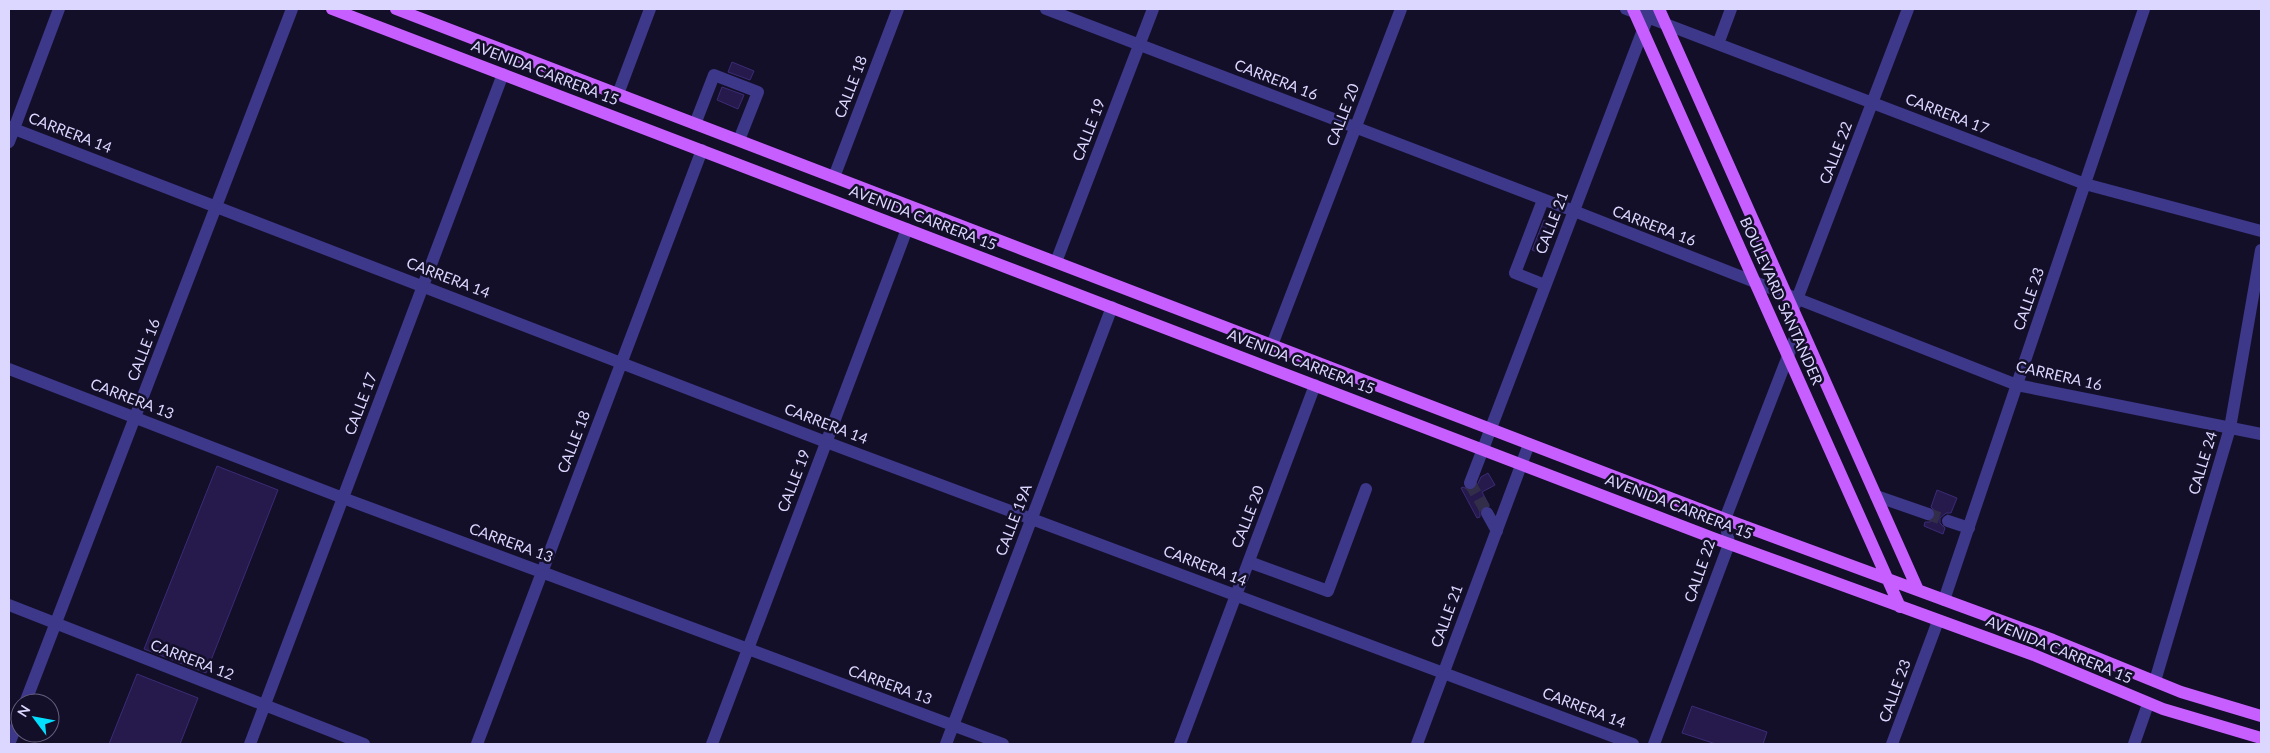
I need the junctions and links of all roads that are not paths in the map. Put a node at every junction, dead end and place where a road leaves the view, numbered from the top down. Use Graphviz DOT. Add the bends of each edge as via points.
graph roads {
  1 [pos="59,9"];
  2 [pos="292,9"];
  3 [pos="332,9"];
  4 [pos="650,9"];
  5 [pos="898,9"];
  6 [pos="1046,9"];
  7 [pos="1153,9"];
  8 [pos="1401,9"];
  9 [pos="1659,9"];
  10 [pos="1732,9"];
  11 [pos="1908,9"];
  12 [pos="2144,9"];
  13 [pos="401,10"];
  14 [pos="1631,10"];
  15 [pos="1649,13"];
  16 [pos="1666,24"];
  17 [pos="1643,31"];
  18 [pos="1718,44"];
  19 [pos="1139,45"];
  20 [pos="503,74"];
  21 [pos="618,94"];
  22 [pos="1872,103"];
  23 [pos="696,124"];
  24 [pos="11,128"];
  25 [pos="1356,128"];
  26 [pos="739,140"];
  27 [pos="9,142"];
  28 [pos="702,150"];
  29 [pos="834,177"];
  30 [pos="2085,184"];
  31 [pos="1543,200"];
  32 [pos="216,206"];
  33 [pos="1574,212"];
  34 [pos="907,229"];
  35 [pos="2261,231"];
  36 [pos="2261,250"];
  37 [pos="1056,262"];
  38 [pos="1755,282"];
  39 [pos="1546,284"];
  40 [pos="423,286"];
  41 [pos="1793,301"];
  42 [pos="1112,307"];
  43 [pos="1800,324"];
  44 [pos="1272,345"];
  45 [pos="1788,356"];
  46 [pos="622,363"];
  47 [pos="9,369"];
  48 [pos="1315,385"];
  49 [pos="2017,385"];
  50 [pos="135,418"];
  51 [pos="2230,428"];
  52 [pos="1491,429"];
  53 [pos="2261,434"];
  54 [pos="826,442"];
  55 [pos="1529,444"];
  56 [pos="1482,449"];
  57 [pos="1522,464"];
  58 [pos="1470,483"];
  59 [pos="1366,489"];
  60 [pos="1876,496"];
  61 [pos="343,498"];
  62 [pos="1487,513"];
  63 [pos="1928,514"];
  64 [pos="1032,518"];
  65 [pos="1725,519"];
  66 [pos="1948,521"];
  67 [pos="1968,528"];
  68 [pos="1496,531"];
  69 [pos="1729,544"];
  70 [pos="1249,562"];
  71 [pos="542,572"];
  72 [pos="1888,579"];
  73 [pos="1918,590"];
  74 [pos="1236,595"];
  75 [pos="1944,600"];
  76 [pos="9,605"];
  77 [pos="1900,607"];
  78 [pos="1938,620"];
  79 [pos="56,624"];
  80 [pos="748,649"];
  81 [pos="1444,673"];
  82 [pos="2154,681"];
  83 [pos="29,693"];
  84 [pos="2148,704"];
  85 [pos="264,705"];
  86 [pos="2261,716"];
  87 [pos="953,726"];
  88 [pos="2261,738"];
  89 [pos="250,744"];
  90 [pos="364,744"];
  91 [pos="478,744"];
  92 [pos="712,744"];
  93 [pos="946,744"];
  94 [pos="1003,744"];
  95 [pos="1180,744"];
  96 [pos="1417,744"];
  97 [pos="1633,744"];
  98 [pos="1654,744"];
  99 [pos="1892,744"];
  100 [pos="2134,744"];
  1 -- 24 [label="street"];
  2 -- 32 [label="street, CALLE 16"];
  3 -- 20 [label="main road, AVENIDA CARRERA 15"];
  4 -- 21 [label="street"];
  5 -- 29 [label="street, CALLE 18"];
  6 -- 19 [label="street, CARRERA 16"];
  7 -- 19 [label="street, CALLE 19"];
  8 -- 25 [label="street, CALLE 20"];
  9 -- 16 [label="main road, BOULEVARD SANTANDER"];
  10 -- 18 [label="street"];
  11 -- 22 [label="street, CALLE 22"];
  12 -- 30 [label="street, CALLE 23"];
  13 -- 21 [label="main road, AVENIDA CARRERA 15"];
  14 -- 15 [label="street, CARRERA 17"];
  14 -- 17 [label="main road, BOULEVARD SANTANDER"];
  15 -- 16 [label="street, CARRERA 17"];
  15 -- 17 [label="street, CALLE 21"];
  16 -- 18 [label="street, CARRERA 17"];
  16 -- 41 [label="main road, BOULEVARD SANTANDER"];
  17 -- 33 [label="street, CALLE 21"];
  17 -- 38 [label="main road, BOULEVARD SANTANDER"];
  18 -- 22 [label="street, CARRERA 17"];
  19 -- 25 [label="street, CARRERA 16"];
  19 -- 37 [label="street, CALLE 19"];
  20 -- 28 [label="main road, AVENIDA CARRERA 15"];
  20 -- 40 [label="street, CALLE 17"];
  21 -- 23 [label="main road, AVENIDA CARRERA 15"];
  22 -- 30 [label="street, CARRERA 17"];
  22 -- 41 [label="street, CALLE 22"];
  23 -- 26 [label="main road, AVENIDA CARRERA 15"];
  23 -- 26 [label="street" via="714,75 725,79 758,92"];
  24 -- 27 [label="street"];
  24 -- 32 [label="street, CARRERA 14"];
  25 -- 31 [label="street, CARRERA 16"];
  25 -- 44 [label="street, CALLE 20"];
  26 -- 29 [label="main road, AVENIDA CARRERA 15"];
  28 -- 34 [label="main road, AVENIDA CARRERA 15"];
  28 -- 46 [label="street, CALLE 18"];
  29 -- 37 [label="main road, AVENIDA CARRERA 15"];
  30 -- 35 [label="street, CARRERA 17"];
  30 -- 49 [label="street, CALLE 23"];
  31 -- 33 [label="street, CARRERA 16"];
  31 -- 39 [label="street" via="1515,273"];
  32 -- 40 [label="street, CARRERA 14"];
  32 -- 50 [label="street, CALLE 16"];
  33 -- 38 [label="street, CARRERA 16"];
  33 -- 39 [label="street, CALLE 21"];
  34 -- 42 [label="main road, AVENIDA CARRERA 15"];
  34 -- 54 [label="street, CALLE 19"];
  36 -- 51 [label="street, CALLE 24"];
  37 -- 44 [label="main road, AVENIDA CARRERA 15"];
  38 -- 41 [label="street, CARRERA 16"];
  38 -- 45 [label="main road, BOULEVARD SANTANDER"];
  39 -- 52 [label="street, CALLE 21"];
  40 -- 46 [label="street, CARRERA 14"];
  40 -- 61 [label="street, CALLE 17"];
  41 -- 43 [label="main road, BOULEVARD SANTANDER"];
  41 -- 49 [label="street, CARRERA 16"];
  42 -- 48 [label="main road, AVENIDA CARRERA 15"];
  42 -- 64 [label="street, CALLE 19A"];
  43 -- 45 [label="street"];
  43 -- 60 [label="main road, BOULEVARD SANTANDER"];
  44 -- 52 [label="main road, AVENIDA CARRERA 15"];
  45 -- 65 [label="street"];
  45 -- 72 [label="main road, BOULEVARD SANTANDER"];
  46 -- 54 [label="street, CARRERA 14"];
  46 -- 71 [label="street, CALLE 18"];
  47 -- 50 [label="street, CARRERA 13"];
  48 -- 56 [label="main road, AVENIDA CARRERA 15"];
  48 -- 70 [label="street, CALLE 20"];
  49 -- 51 [label="street, CARRERA 16"];
  49 -- 67 [label="street, CALLE 23"];
  50 -- 61 [label="street, CARRERA 13"];
  50 -- 79 [label="street, CALLE 16"];
  51 -- 53 [label="street, CARRERA 16"];
  51 -- 82 [label="street, CALLE 24"];
  52 -- 55 [label="main road, AVENIDA CARRERA 15"];
  52 -- 56 [label="street, CALLE 21"];
  54 -- 64 [label="street, CARRERA 14"];
  54 -- 80 [label="street, CALLE 19"];
  55 -- 57 [label="street, CALLE 21"];
  55 -- 65 [label="main road, AVENIDA CARRERA 15"];
  56 -- 57 [label="main road, AVENIDA CARRERA 15"];
  56 -- 58 [label="street, CALLE 21"];
  57 -- 68 [label="street, CALLE 21"];
  57 -- 69 [label="main road, AVENIDA CARRERA 15"];
  59 -- 70 [label="street" via="1328,591"];
  60 -- 63 [label="street"];
  60 -- 73 [label="main road, BOULEVARD SANTANDER"];
  61 -- 71 [label="street, CARRERA 13"];
  61 -- 85 [label="street, CALLE 17"];
  62 -- 68 [label="street"];
  64 -- 74 [label="street, CARRERA 14"];
  64 -- 87 [label="street, CALLE 19A"];
  65 -- 69 [label="street, CALLE 22"];
  65 -- 72 [label="main road, AVENIDA CARRERA 15"];
  66 -- 67 [label="street"];
  67 -- 75 [label="street, CALLE 23"];
  68 -- 81 [label="street, CALLE 21"];
  69 -- 77 [label="main road, AVENIDA CARRERA 15"];
  69 -- 98 [label="street, CALLE 22"];
  70 -- 74 [label="street, CALLE 20"];
  71 -- 80 [label="street, CARRERA 13"];
  71 -- 91 [label="street, CALLE 18"];
  72 -- 73 [label="main road, AVENIDA CARRERA 15"];
  72 -- 77 [label="main road, BOULEVARD SANTANDER"];
  73 -- 75 [label="main road, AVENIDA CARRERA 15"];
  74 -- 81 [label="street, CARRERA 14"];
  74 -- 95 [label="street, CALLE 20"];
  75 -- 82 [label="main road, AVENIDA CARRERA 15"];
  76 -- 79 [label="street, CARRERA 12"];
  77 -- 78 [label="main road, AVENIDA CARRERA 15"];
  78 -- 84 [label="main road, AVENIDA CARRERA 15" via="2052,662"];
  78 -- 99 [label="street, CALLE 23"];
  79 -- 83 [label="street, CALLE 16"];
  79 -- 85 [label="street, CARRERA 12"];
  80 -- 87 [label="street, CARRERA 13"];
  80 -- 92 [label="street, CALLE 19"];
  81 -- 96 [label="street, CALLE 21"];
  81 -- 97 [label="street, CARRERA 14"];
  82 -- 86 [label="main road, AVENIDA CARRERA 15"];
  84 -- 88 [label="main road, AVENIDA CARRERA 15"];
  84 -- 100 [label="street"];
  85 -- 89 [label="street, CALLE 17"];
  85 -- 90 [label="street, CARRERA 12"];
  87 -- 93 [label="street, CALLE 19A"];
  87 -- 94 [label="street, CARRERA 13"];
}
